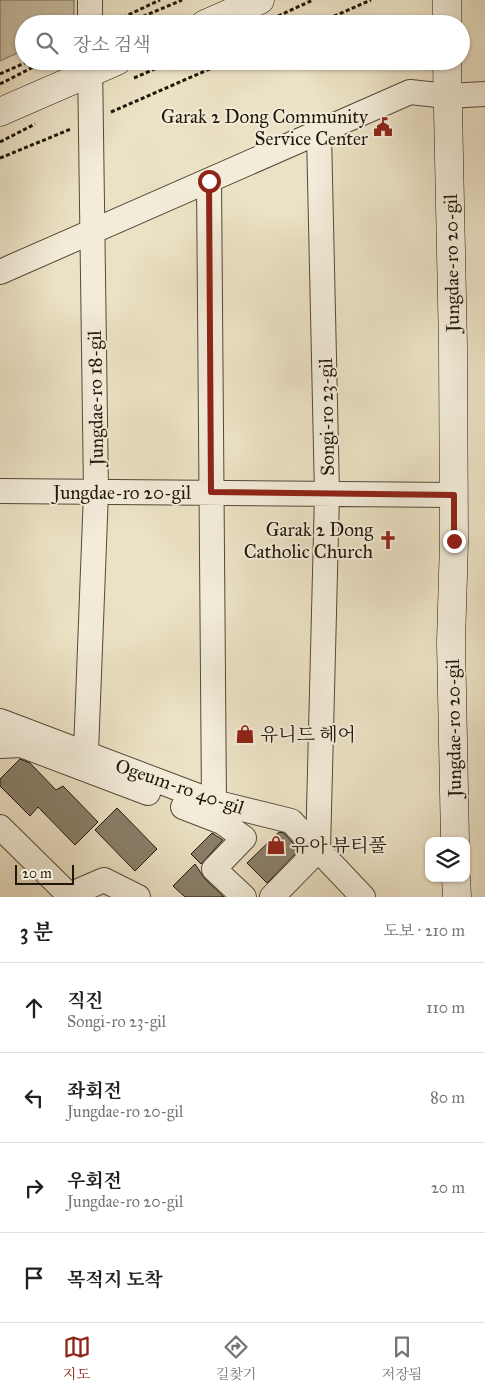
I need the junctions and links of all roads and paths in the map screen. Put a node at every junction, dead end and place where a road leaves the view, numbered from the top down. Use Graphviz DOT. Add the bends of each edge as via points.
graph roads {
  1 [pos="90,0"];
  2 [pos="160,0"];
  3 [pos="182,0"];
  4 [pos="314,0"];
  5 [pos="371,0"];
  6 [pos="447,0"];
  7 [pos="268,8"];
  8 [pos="90,15"];
  9 [pos="127,15"];
  10 [pos="146,15"];
  11 [pos="240,15"];
  12 [pos="337,15"];
  13 [pos="447,15"];
  14 [pos="15,67"];
  15 [pos="27,70"];
  16 [pos="84,70"];
  17 [pos="90,70"];
  18 [pos="207,70"];
  19 [pos="447,70"];
  20 [pos="0,74"];
  21 [pos="0,84"];
  22 [pos="485,94"];
  23 [pos="447,96"];
  24 [pos="0,112"];
  25 [pos="106,114"];
  26 [pos="71,129"];
  27 [pos="319,133"];
  28 [pos="0,158"];
  29 [pos="209,181"];
  30 [pos="92,233"];
  31 [pos="0,272"];
  32 [pos="0,491"];
  33 [pos="96,492"];
  34 [pos="211,492"];
  35 [pos="327,494"];
  36 [pos="454,495"];
  37 [pos="0,721"];
  38 [pos="0,746"];
  39 [pos="86,752"];
  40 [pos="214,802"];
  41 [pos="0,826"];
  42 [pos="456,837"];
  43 [pos="318,850"];
  44 [pos="456,882"];
  45 [pos="68,896"];
  46 [pos="138,897"];
  47 [pos="244,897"];
  48 [pos="272,897"];
  49 [pos="363,897"];
  50 [pos="457,897"];
  1 -- 8 [label="street"];
  2 -- 9 [label="path"];
  3 -- 10 [label="path"];
  4 -- 7 [label="path"];
  5 -- 12 [label="path"];
  6 -- 13 [label="street"];
  7 -- 11 [label="street"];
  14 -- 20 [label="path"];
  15 -- 21 [label="path"];
  16 -- 24 [label="street"];
  17 -- 30 [label="street, Jungdae-ro 18-gil"];
  18 -- 25 [label="path"];
  19 -- 23 [label="street, Jungdae-ro 20-gil"];
  22 -- 23 [label="street"];
  23 -- 27 [label="street" via="410,92"];
  23 -- 36 [label="street, Jungdae-ro 20-gil"];
  26 -- 28 [label="path"];
  27 -- 29 [label="street"];
  27 -- 35 [label="street, Songi-ro 23-gil"];
  29 -- 30 [label="street"];
  29 -- 34 [label="street"];
  30 -- 31 [label="street"];
  30 -- 33 [label="street, Jungdae-ro 18-gil"];
  32 -- 33 [label="street, Jungdae-ro 20-gil"];
  33 -- 34 [label="street, Jungdae-ro 20-gil"];
  33 -- 39 [label="street, Jungdae-ro 18-gil"];
  34 -- 35 [label="street, Jungdae-ro 20-gil"];
  34 -- 40 [label="street"];
  35 -- 36 [label="street, Jungdae-ro 20-gil"];
  35 -- 43 [label="street, Songi-ro 23-gil"];
  36 -- 42 [label="street, Jungdae-ro 20-gil" via="451,642"];
  37 -- 39 [label="street, Ogeum-ro 40-gil"];
  38 -- 47 [label="street" via="21,745 222,822 244,838 214,870"];
  39 -- 40 [label="street, Ogeum-ro 40-gil"];
  40 -- 43 [label="street, Ogeum-ro 40-gil" via="291,821"];
  41 -- 45 [label="street"];
  43 -- 48 [label="street"];
  43 -- 49 [label="street, Ogeum-ro 40-gil"];
  44 -- 50 [label="street"];
  45 -- 46 [label="street" via="104,880"];
}
